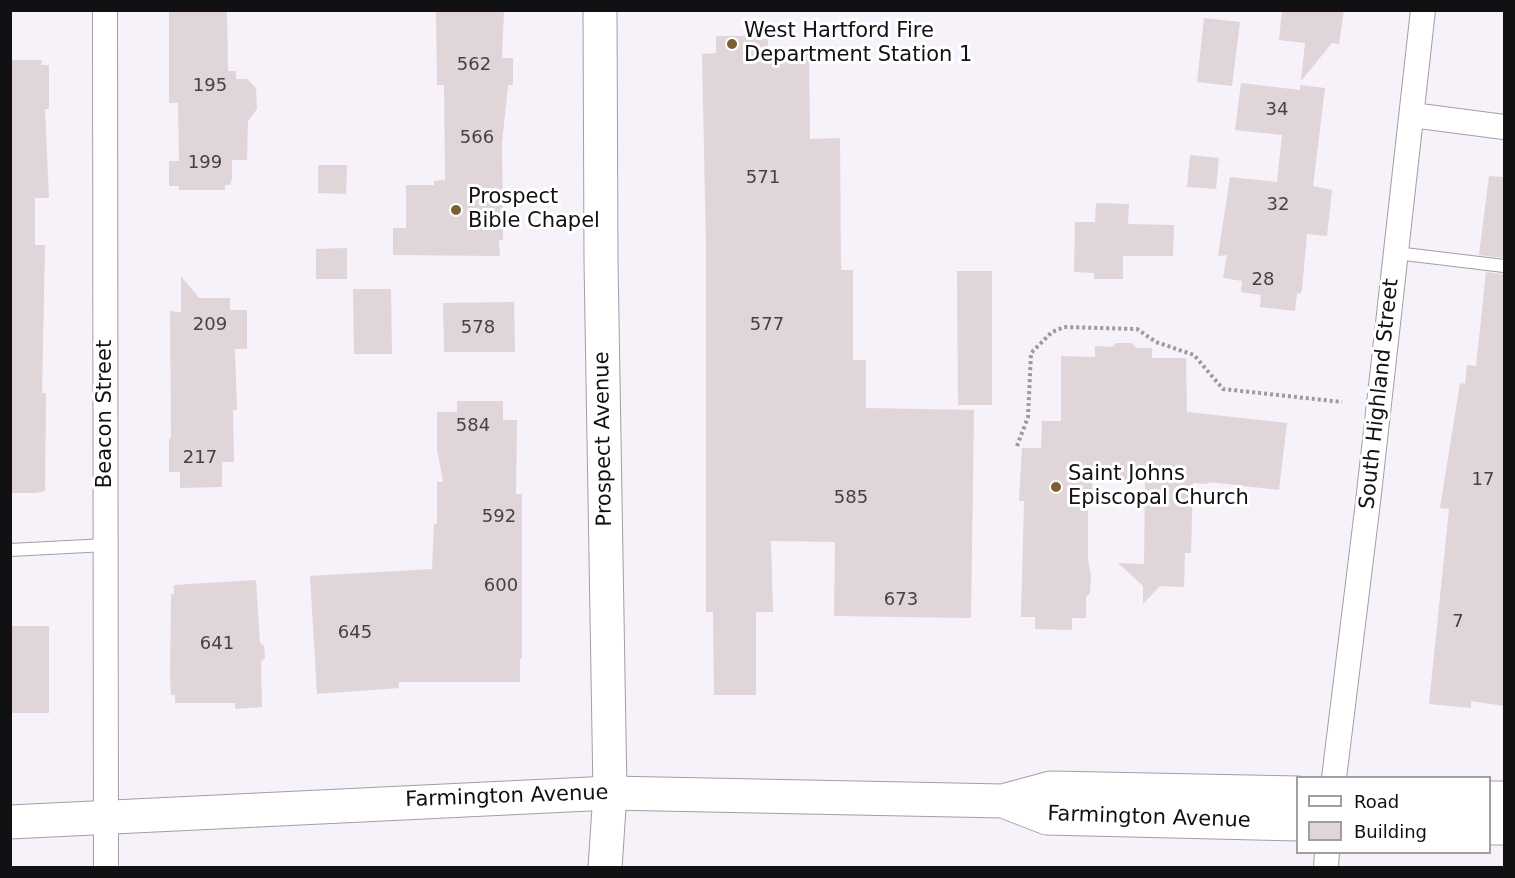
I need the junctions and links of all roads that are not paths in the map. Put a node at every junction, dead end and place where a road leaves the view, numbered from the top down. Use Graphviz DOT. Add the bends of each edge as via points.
graph roads {
  1 [pos="105,10"];
  2 [pos="600,10"];
  3 [pos="1423,10"];
  4 [pos="1412,114"];
  5 [pos="1504,127"];
  6 [pos="1396,253"];
  7 [pos="1504,266"];
  8 [pos="106,545"];
  9 [pos="10,550"];
  10 [pos="1334,776"];
  11 [pos="610,793"];
  12 [pos="1296,793"];
  13 [pos="1004,801"];
  14 [pos="107,817"];
  15 [pos="10,822"];
  16 [pos="1296,824"];
  17 [pos="106,867"];
  18 [pos="605,867"];
  1 -- 8 [label="street, Beacon Street"];
  2 -- 11 [label="main road, Prospect Avenue" via="600,261"];
  3 -- 4 [label="street, South Highland Street"];
  4 -- 5 [label="street"];
  4 -- 6 [label="street, South Highland Street"];
  6 -- 7 [label="lane"];
  6 -- 10 [label="street, South Highland Street"];
  8 -- 9 [label="lane"];
  8 -- 14 [label="street, Beacon Street"];
  11 -- 13 [label="main road, Farmington Avenue"];
  11 -- 14 [label="main road, Farmington Avenue"];
  11 -- 18 [label="main road, Prospect Avenue"];
  12 -- 13 [label="main road, Farmington Avenue" via="1051,788"];
  13 -- 16 [label="main road, Farmington Avenue" via="1047,818"];
  14 -- 15 [label="main road, Farmington Avenue"];
  14 -- 17 [label="street, Beacon Street"];
}
